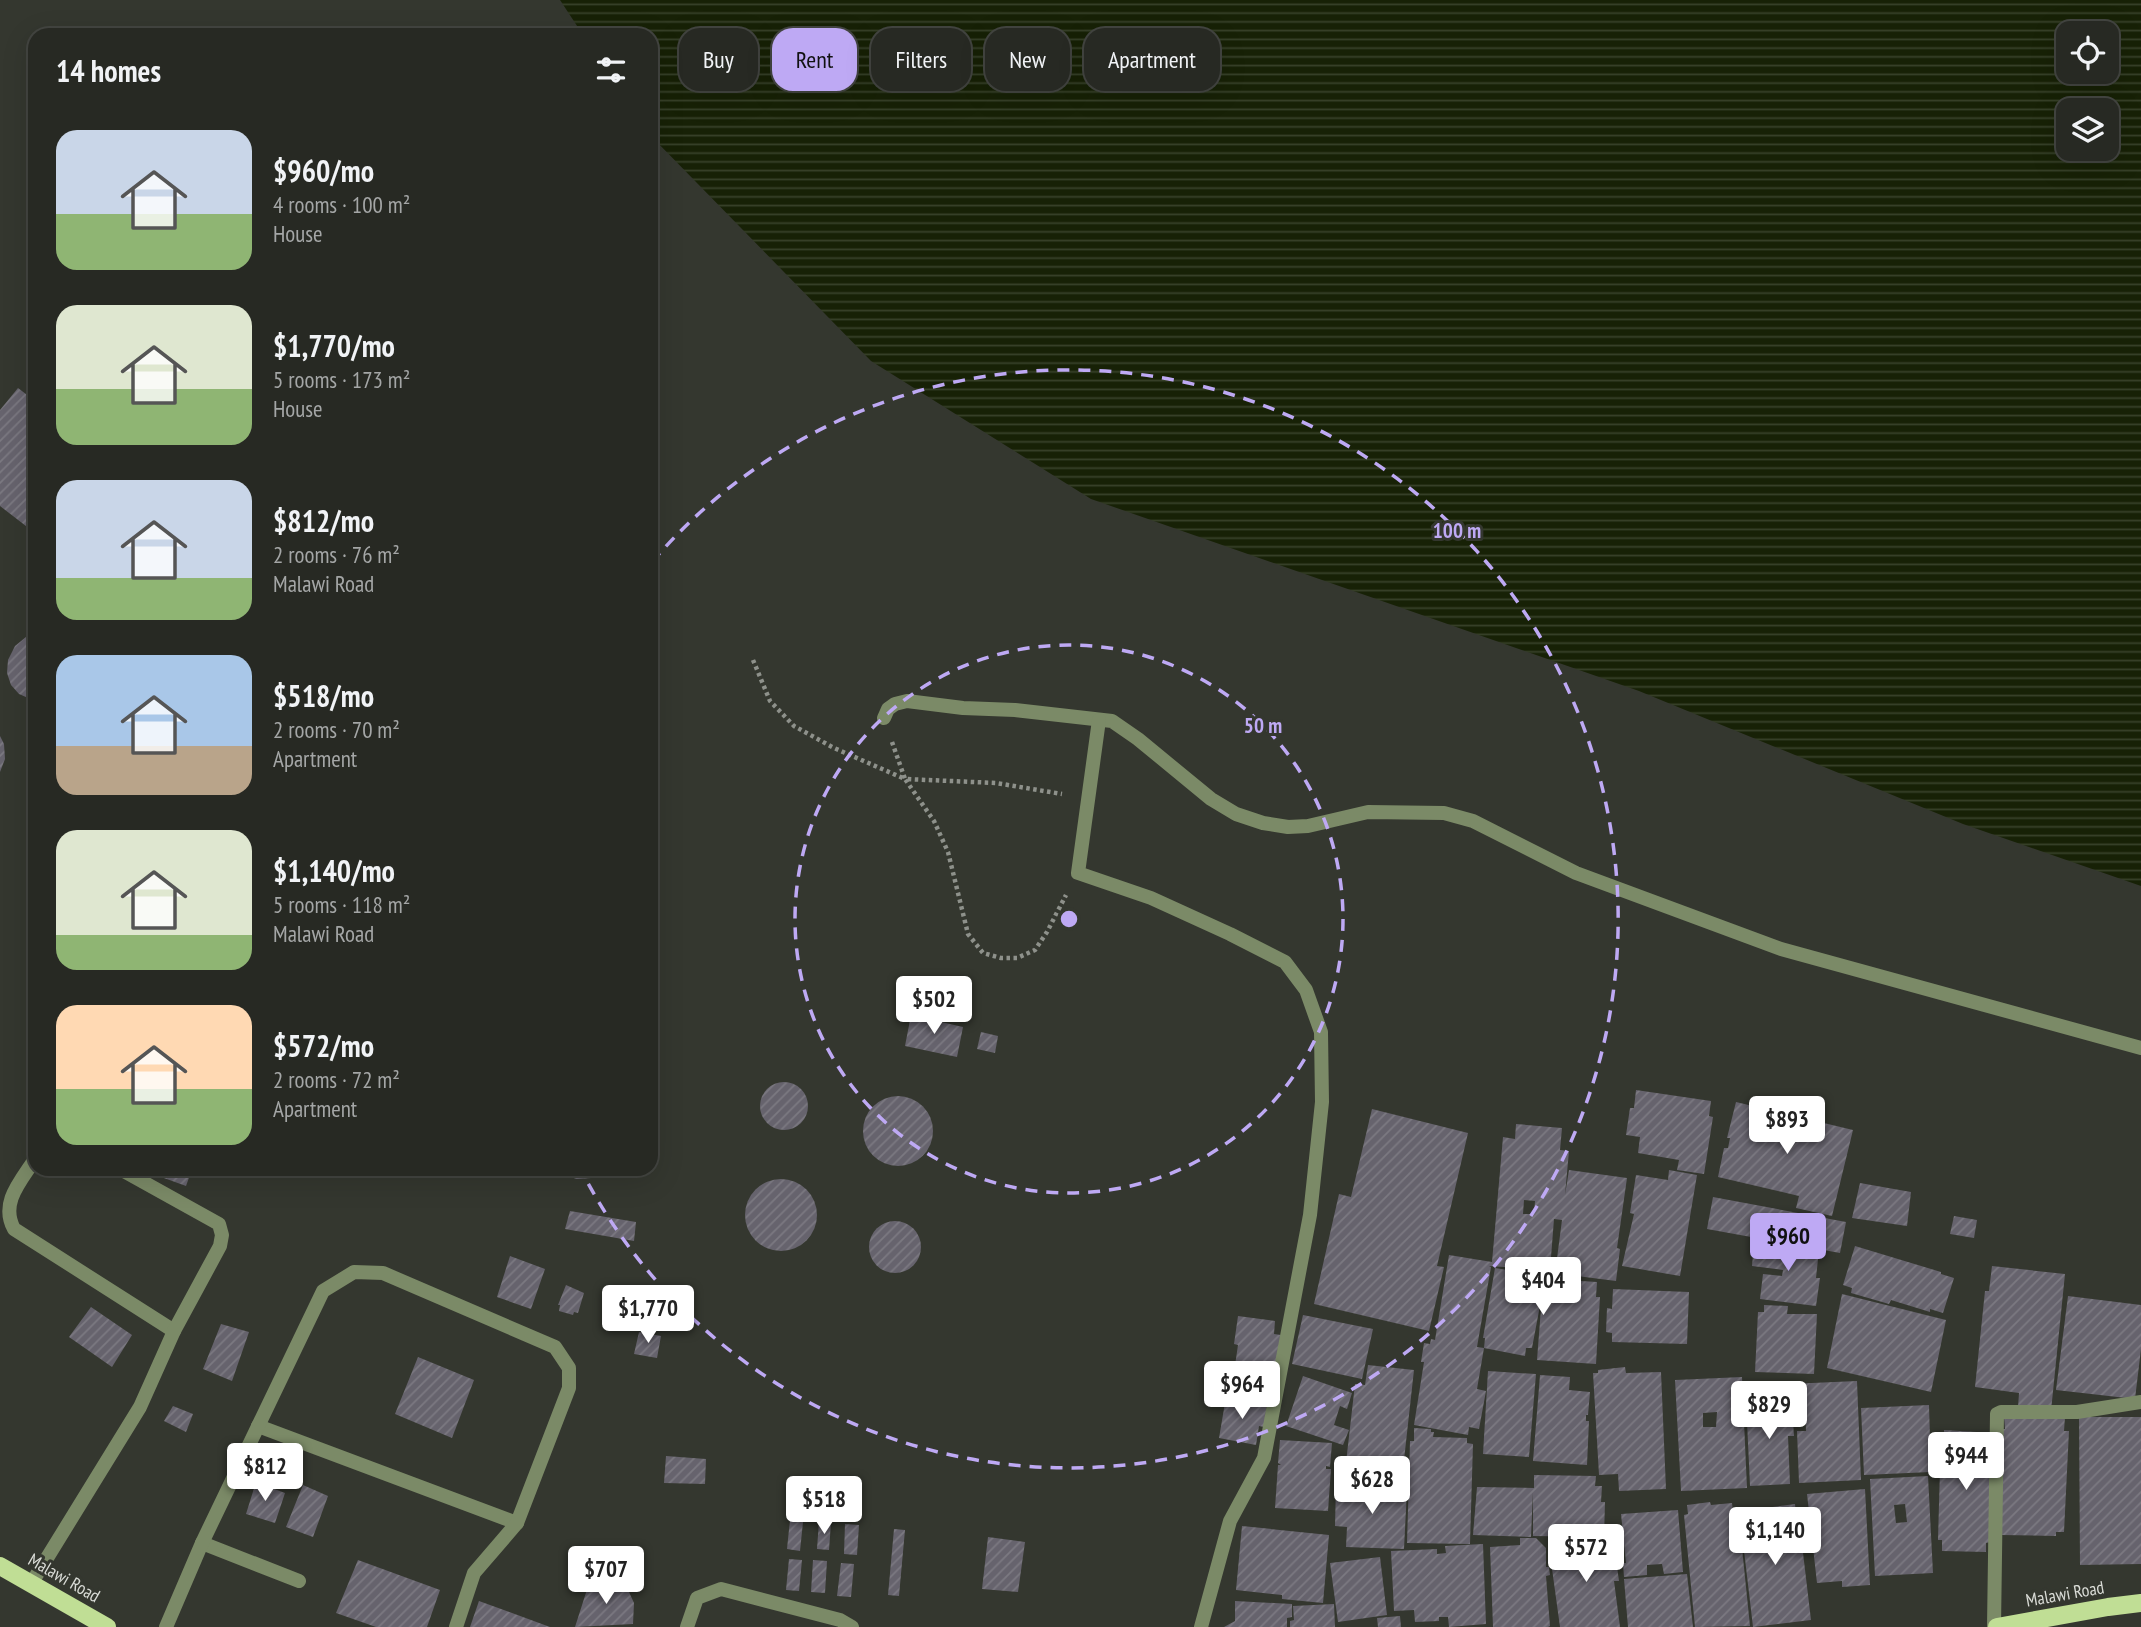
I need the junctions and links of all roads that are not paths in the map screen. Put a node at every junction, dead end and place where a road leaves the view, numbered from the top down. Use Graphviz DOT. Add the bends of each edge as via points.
graph roads {
  1 [pos="884,718"];
  2 [pos="1099,720"];
  3 [pos="2141,1048"];
  4 [pos="28,1168"];
  5 [pos="133,1176"];
  6 [pos="4,1199"];
  7 [pos="174,1331"];
  8 [pos="2141,1402"];
  9 [pos="258,1426"];
  10 [pos="517,1523"];
  11 [pos="202,1543"];
  12 [pos="0,1566"];
  13 [pos="299,1581"];
  14 [pos="31,1584"];
  15 [pos="2141,1603"];
  16 [pos="107,1627"];
  17 [pos="166,1627"];
  18 [pos="456,1627"];
  19 [pos="687,1627"];
  20 [pos="852,1627"];
  21 [pos="1201,1627"];
  22 [pos="1996,1627"];
  1 -- 2 [label="street" via="888,709 907,701"];
  2 -- 3 [label="street" via="1123,727 1211,799 1254,820 1288,827 1368,812 1444,813 1473,821 1576,873 1781,949"];
  2 -- 21 [label="street" via="1078,873 1151,898 1285,962 1306,990 1321,1032 1322,1102 1310,1215 1264,1458 1230,1521"];
  4 -- 6 [label="street"];
  5 -- 7 [label="street" via="219,1224 222,1235"];
  6 -- 7 [label="street" via="6,1217 14,1229"];
  7 -- 14 [label="street" via="140,1407"];
  8 -- 22 [label="street" via="2077,1412 1997,1414"];
  9 -- 10 [label="street"];
  9 -- 10 [label="street" via="323,1291 354,1272 383,1273 555,1347 569,1368 569,1388"];
  9 -- 11 [label="street"];
  10 -- 18 [label="street" via="474,1573"];
  11 -- 13 [label="street"];
  11 -- 17 [label="street"];
  12 -- 14 [label="main road, Malawi Road"];
  14 -- 16 [label="main road, Malawi Road"];
  15 -- 22 [label="main road, Malawi Road"];
  19 -- 20 [label="street" via="697,1598 721,1588"];
}
